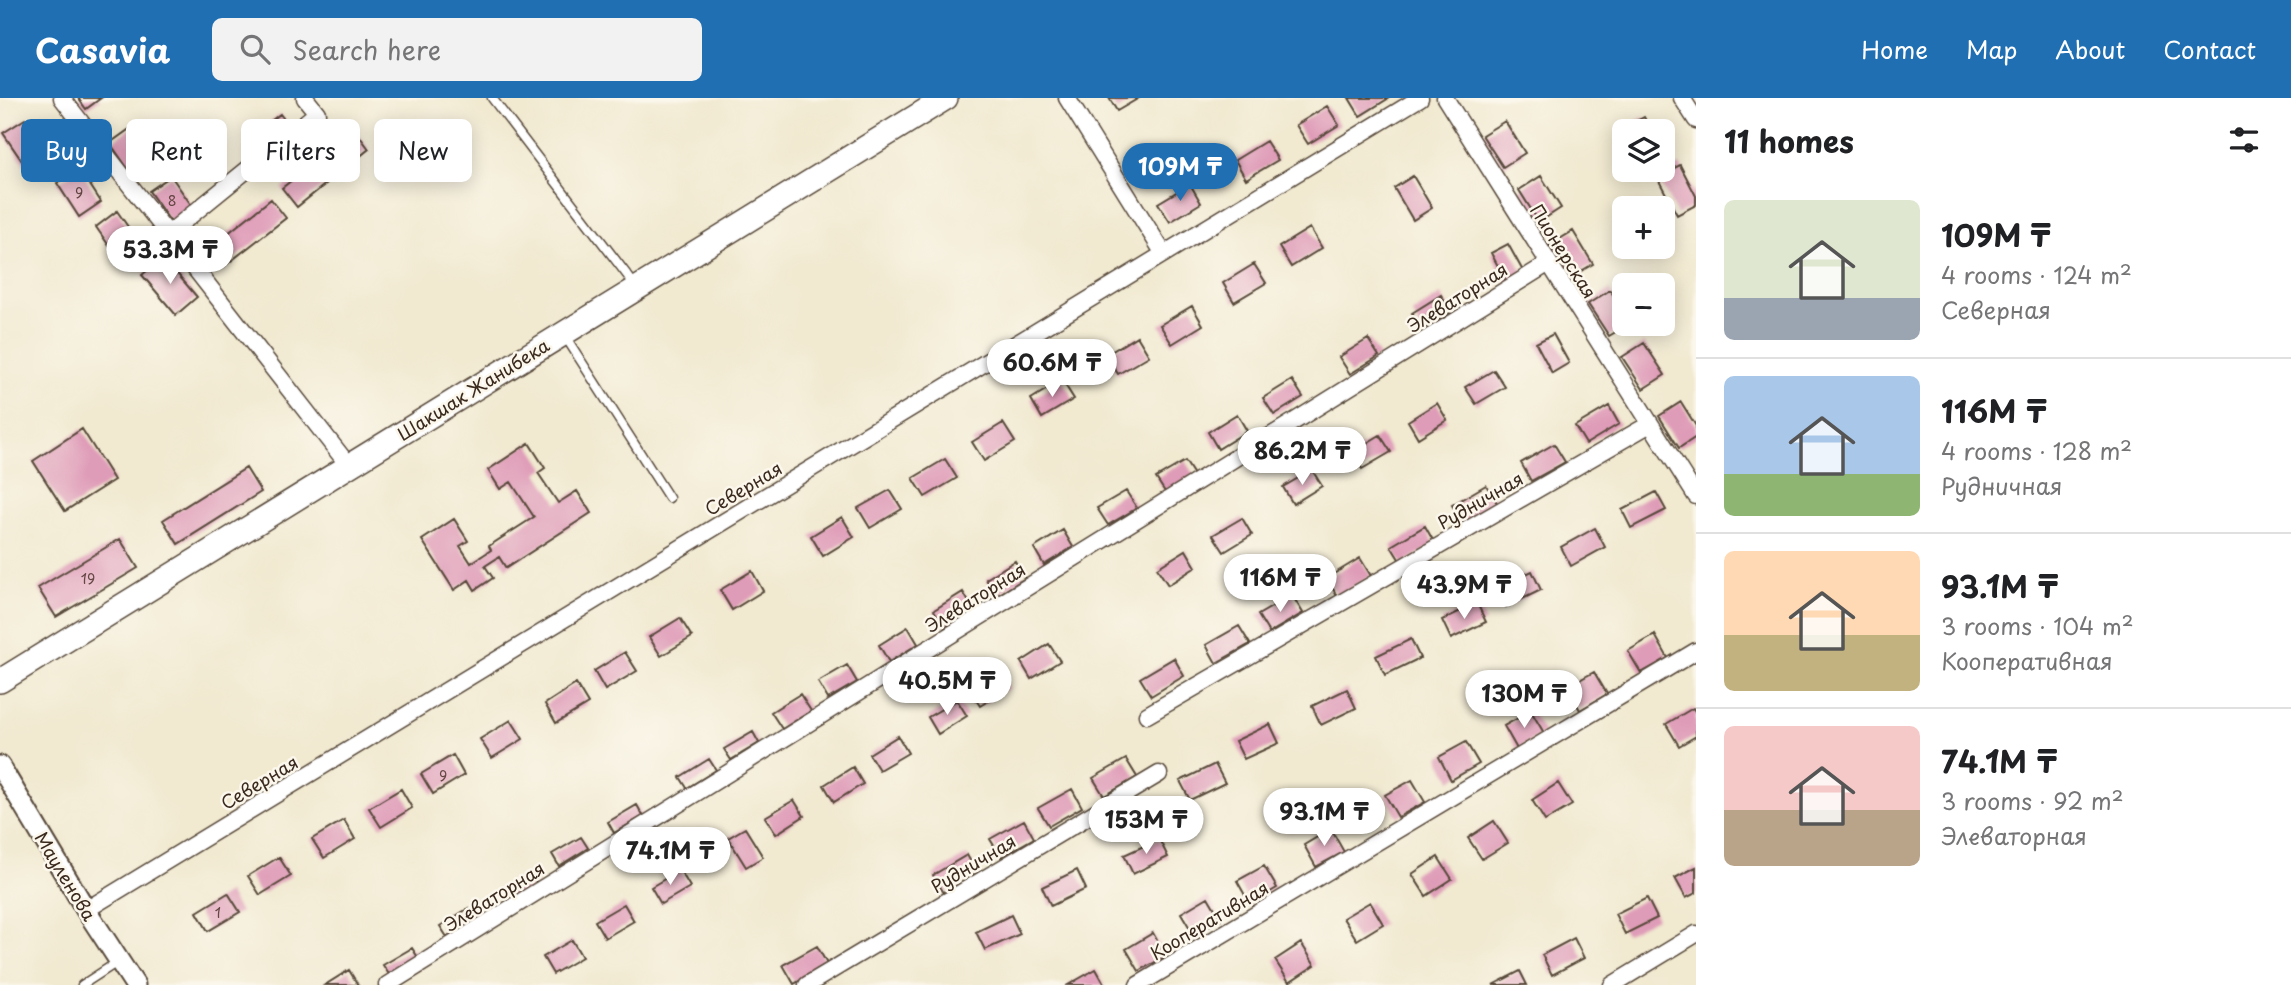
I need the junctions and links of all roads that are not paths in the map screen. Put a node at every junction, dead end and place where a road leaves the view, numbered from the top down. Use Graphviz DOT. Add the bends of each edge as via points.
graph roads {
  1 [pos="62,98"];
  2 [pos="305,98"];
  3 [pos="492,98"];
  4 [pos="946,98"];
  5 [pos="1067,98"];
  6 [pos="1420,98"];
  7 [pos="1444,98"];
  8 [pos="1682,98"];
  9 [pos="1696,120"];
  10 [pos="168,234"];
  11 [pos="1164,254"];
  12 [pos="1549,263"];
  13 [pos="637,288"];
  14 [pos="564,333"];
  15 [pos="1650,424"];
  16 [pos="349,466"];
  17 [pos="1696,496"];
  18 [pos="669,498"];
  19 [pos="1696,651"];
  20 [pos="0,681"];
  21 [pos="1147,715"];
  22 [pos="0,766"];
  23 [pos="1159,774"];
  24 [pos="86,910"];
  25 [pos="1696,934"];
  26 [pos="119,961"];
  27 [pos="82,985"];
  28 [pos="135,985"];
  29 [pos="387,985"];
  30 [pos="807,985"];
  31 [pos="1138,985"];
  32 [pos="1612,985"];
  1 -- 10 [label="street"];
  2 -- 10 [label="street" via="317,113"];
  3 -- 13 [label="lane"];
  4 -- 13 [label="main road, Шакшак Жанибека"];
  5 -- 11 [label="street"];
  6 -- 11 [label="street, Северная"];
  7 -- 12 [label="street, Пионерская"];
  8 -- 9 [label="street"];
  10 -- 16 [label="street"];
  11 -- 24 [label="street, Северная"];
  12 -- 15 [label="street, Пионерская"];
  12 -- 29 [label="street, Элеваторная"];
  13 -- 14 [label="main road, Шакшак Жанибека"];
  14 -- 16 [label="main road, Шакшак Жанибека"];
  14 -- 18 [label="lane"];
  15 -- 17 [label="street, Пионерская"];
  15 -- 21 [label="street, Рудничная"];
  16 -- 20 [label="main road, Шакшак Жанибека"];
  19 -- 31 [label="street, Кооперативная"];
  22 -- 24 [label="street, Мауленова"];
  23 -- 30 [label="street, Рудничная"];
  24 -- 26 [label="street, Мауленова"];
  25 -- 32 [label="street"];
  26 -- 27 [label="lane"];
  26 -- 28 [label="street, Мауленова"];
}
